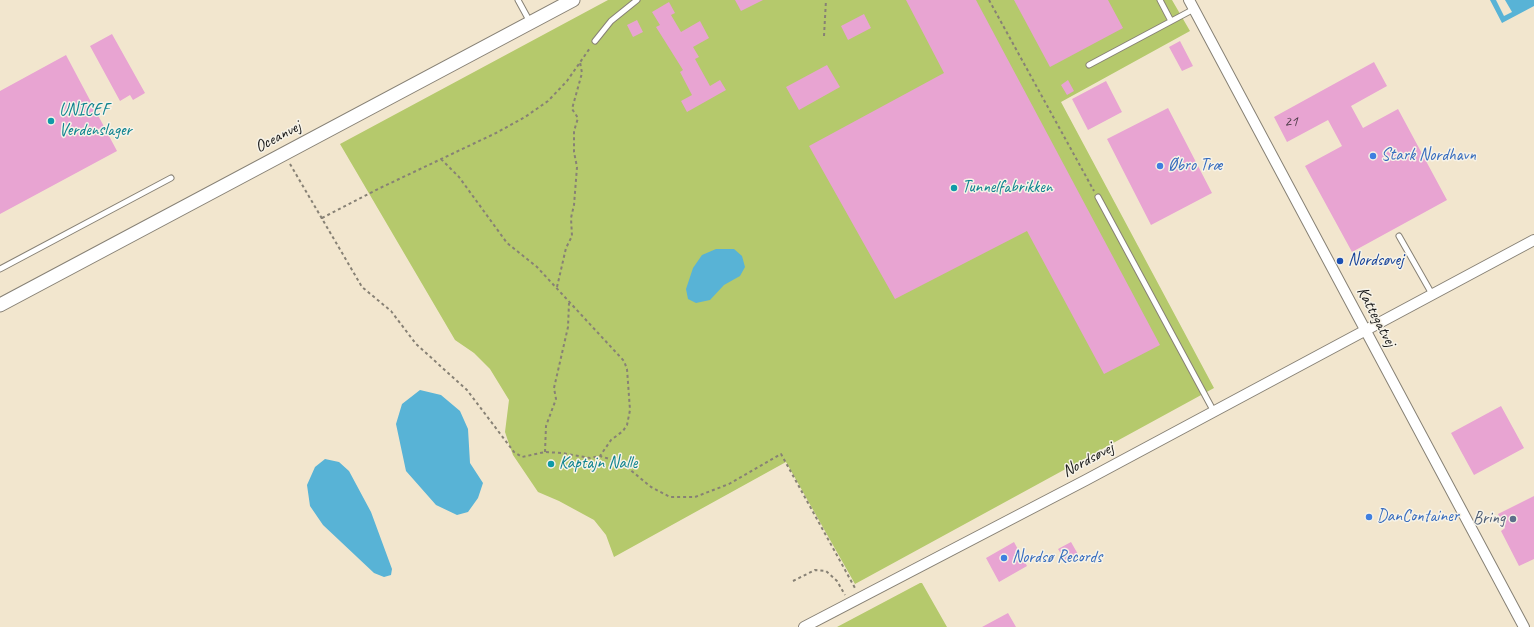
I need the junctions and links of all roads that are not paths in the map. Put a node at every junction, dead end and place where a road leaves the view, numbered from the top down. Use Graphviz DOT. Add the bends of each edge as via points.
graph roads {
  1 [pos="518,0"];
  2 [pos="573,0"];
  3 [pos="636,0"];
  4 [pos="1160,0"];
  5 [pos="1192,4"];
  6 [pos="1171,21"];
  7 [pos="531,22"];
  8 [pos="595,41"];
  9 [pos="1089,65"];
  10 [pos="171,178"];
  11 [pos="1098,197"];
  12 [pos="1399,236"];
  13 [pos="1534,240"];
  14 [pos="0,269"];
  15 [pos="1432,294"];
  16 [pos="0,305"];
  17 [pos="1365,331"];
  18 [pos="1213,410"];
  19 [pos="804,627"];
  20 [pos="1524,627"];
  1 -- 7 [label="lane"];
  2 -- 7 [label="street, Oceanvej"];
  3 -- 8 [label="lane" via="611,21"];
  4 -- 6 [label="lane"];
  5 -- 6 [label="lane"];
  5 -- 17 [label="street, Kattegatvej"];
  6 -- 9 [label="lane"];
  7 -- 16 [label="street, Oceanvej"];
  10 -- 14 [label="lane"];
  11 -- 18 [label="lane"];
  12 -- 15 [label="lane"];
  13 -- 15 [label="street, Nordsøvej"];
  15 -- 17 [label="street, Nordsøvej"];
  17 -- 18 [label="street, Nordsøvej"];
  17 -- 20 [label="street, Kattegatvej"];
  18 -- 19 [label="street, Nordsøvej"];
}
